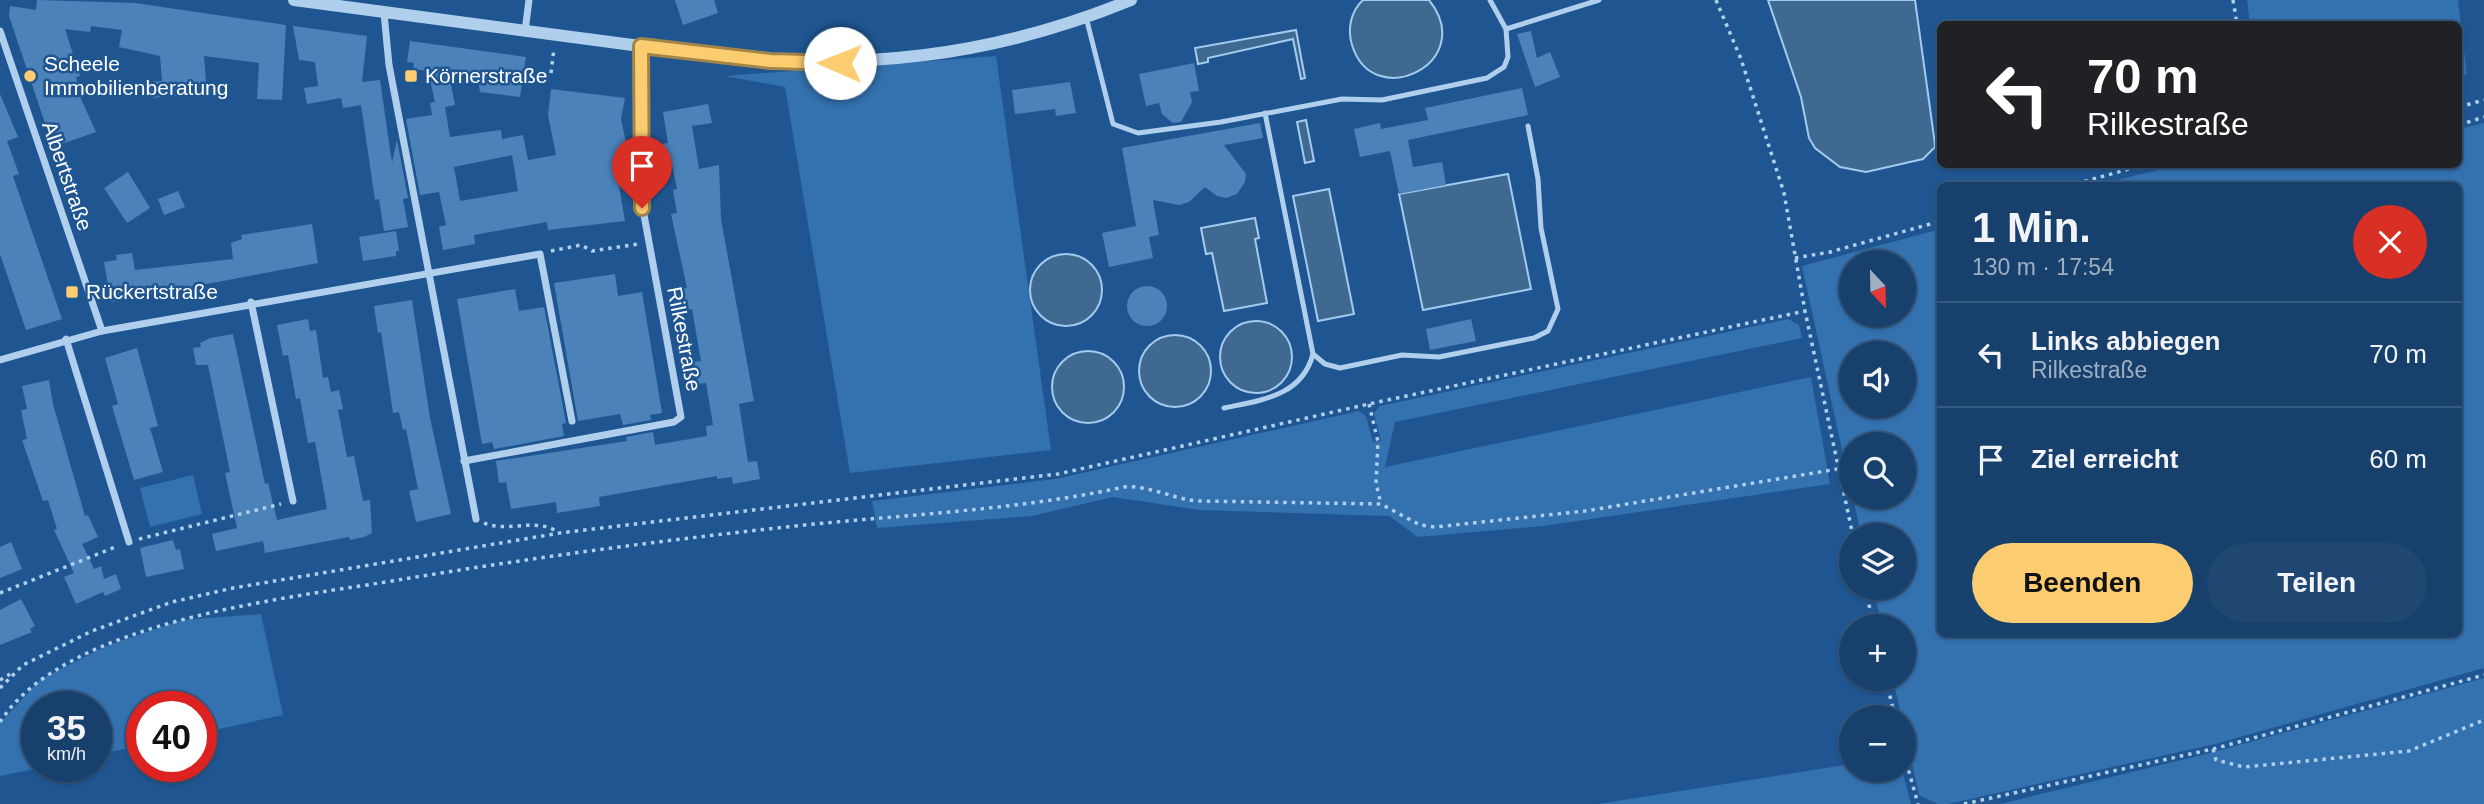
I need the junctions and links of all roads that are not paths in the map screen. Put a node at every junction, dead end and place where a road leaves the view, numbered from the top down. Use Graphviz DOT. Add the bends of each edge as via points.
graph roads {
  1 [pos="293,0"];
  2 [pos="529,0"];
  3 [pos="1131,0"];
  4 [pos="1490,0"];
  5 [pos="1599,0"];
  6 [pos="308,1"];
  7 [pos="384,13"];
  8 [pos="1086,16"];
  9 [pos="1506,29"];
  10 [pos="0,31"];
  11 [pos="525,31"];
  12 [pos="641,46"];
  13 [pos="2,48"];
  14 [pos="1265,113"];
  15 [pos="1528,126"];
  16 [pos="429,272"];
  17 [pos="251,302"];
  18 [pos="102,331"];
  19 [pos="66,340"];
  20 [pos="1313,354"];
  21 [pos="0,360"];
  22 [pos="1224,408"];
  23 [pos="572,421"];
  24 [pos="464,460"];
  25 [pos="293,501"];
  26 [pos="476,519"];
  27 [pos="129,542"];
  1 -- 6 [label="street"];
  2 -- 11 [label="street"];
  3 -- 8 [label="street"];
  4 -- 9 [label="lane"];
  5 -- 9 [label="lane"];
  6 -- 7 [label="street"];
  7 -- 11 [label="street"];
  7 -- 16 [label="street" via="389,65"];
  8 -- 12 [label="street" via="1012,40 873,62 771,61"];
  8 -- 14 [label="lane" via="1107,107 1113,124 1123,130 1138,133"];
  9 -- 14 [label="lane" via="1508,57 1504,67 1488,78 1382,100 1351,98"];
  10 -- 13 [label="street, Albertstraße"];
  11 -- 12 [label="street"];
  12 -- 24 [label="street, Rilkestraße" via="640,192 681,411 678,420"];
  13 -- 18 [label="street, Albertstraße"];
  14 -- 20 [label="lane"];
  15 -- 20 [label="lane" via="1541,228 1558,309 1548,331 1534,338 1439,357 1402,355 1340,368"];
  16 -- 17 [label="street"];
  16 -- 23 [label="street" via="540,254"];
  16 -- 24 [label="street"];
  17 -- 18 [label="street"];
  17 -- 25 [label="street"];
  18 -- 19 [label="street"];
  19 -- 21 [label="street"];
  19 -- 27 [label="street"];
  20 -- 22 [label="lane" via="1309,368 1292,388"];
  24 -- 26 [label="street"];
}
